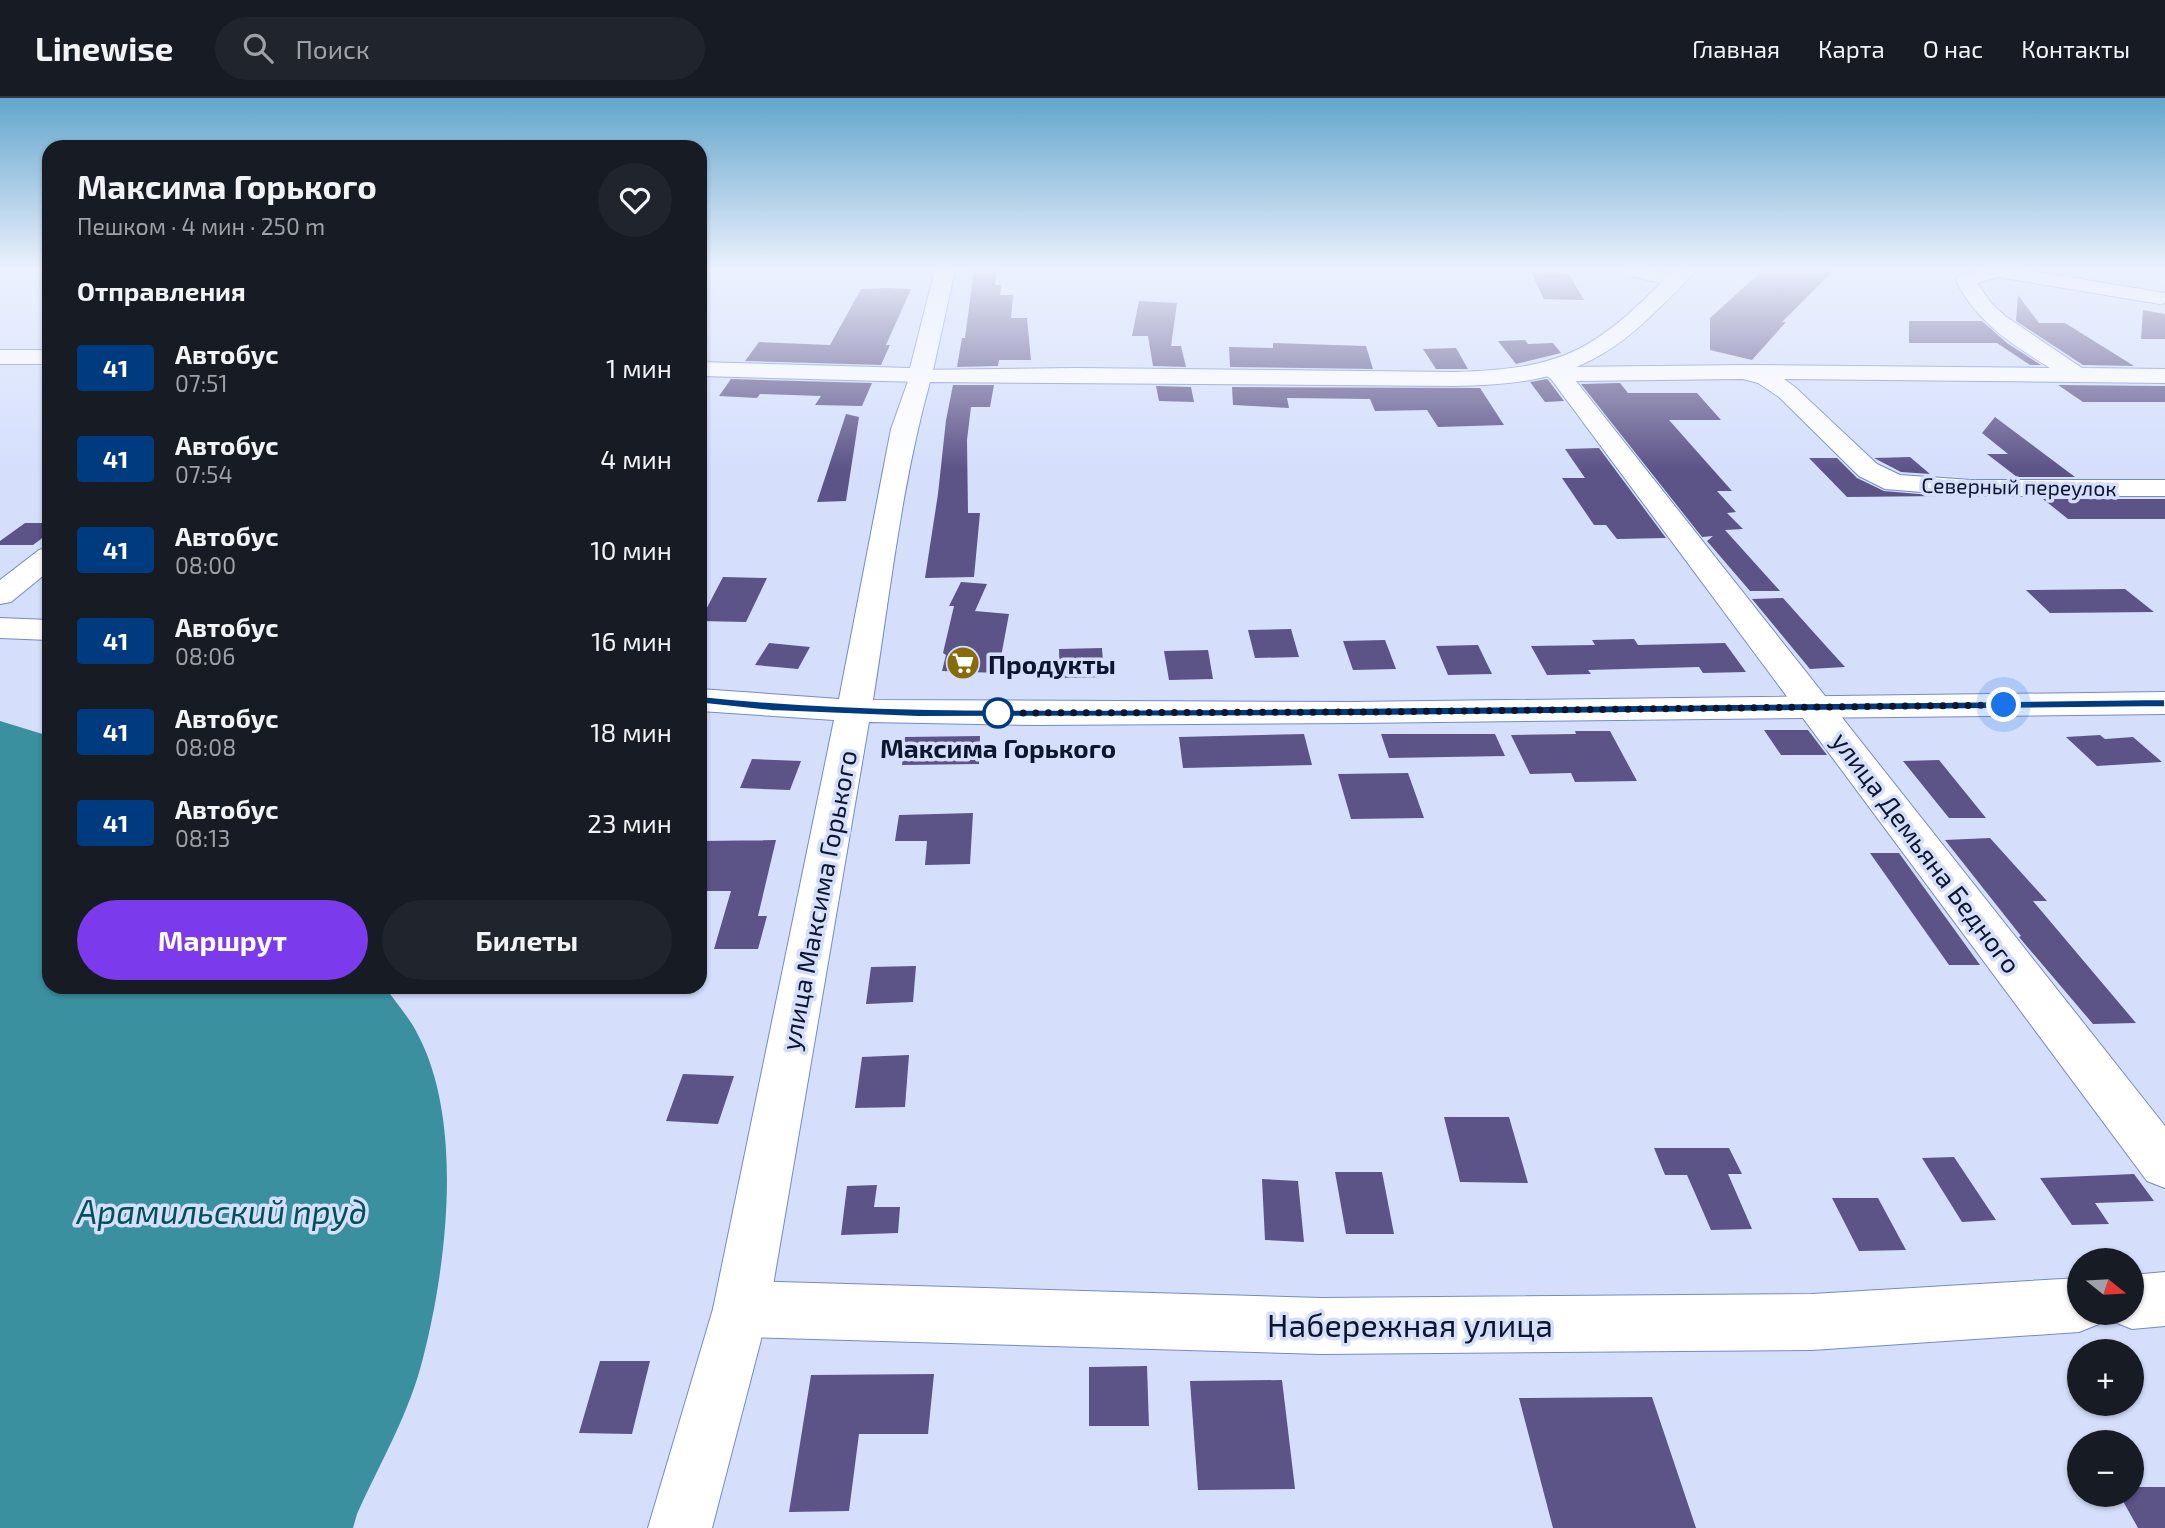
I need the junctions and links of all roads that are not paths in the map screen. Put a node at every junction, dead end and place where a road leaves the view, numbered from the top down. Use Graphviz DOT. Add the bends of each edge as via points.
graph roads {
  1 [pos="929,337"];
  2 [pos="1614,337"];
  3 [pos="2021,337"];
  4 [pos="0,356"];
  5 [pos="42,357"];
  6 [pos="707,369"];
  7 [pos="1553,372"];
  8 [pos="1745,372"];
  9 [pos="920,375"];
  10 [pos="2077,375"];
  11 [pos="2165,376"];
  12 [pos="2165,488"];
  13 [pos="42,562"];
  14 [pos="0,595"];
  15 [pos="0,628"];
  16 [pos="42,630"];
  17 [pos="707,701"];
  18 [pos="2165,703"];
  19 [pos="1816,707"];
  20 [pos="854,710"];
  21 [pos="2165,1165"];
  22 [pos="2165,1300"];
  23 [pos="2144,1301"];
  24 [pos="2067,1306"];
  25 [pos="741,1309"];
  26 [pos="680,1528"];
  1 -- 9 [label="street, улица Максима Горького"];
  2 -- 7 [label="street"];
  3 -- 10 [label="street"];
  4 -- 5 [label="street"];
  6 -- 9 [label="street"];
  7 -- 8 [label="street"];
  7 -- 9 [label="street" via="1432,378"];
  7 -- 19 [label="street, улица Демьяна Бедного"];
  8 -- 10 [label="street"];
  8 -- 12 [label="street, Северный переулок" via="1766,378 1787,392 1867,470 1895,483 1958,488"];
  9 -- 20 [label="street, улица Максима Горького" via="904,429"];
  10 -- 11 [label="street"];
  13 -- 14 [label="street"];
  15 -- 16 [label="street"];
  17 -- 20 [label="street"];
  18 -- 19 [label="street"];
  19 -- 20 [label="street" via="1313,713"];
  19 -- 21 [label="street, улица Демьяна Бедного"];
  20 -- 25 [label="street, улица Максима Горького"];
  22 -- 23 [label="street"];
  24 -- 25 [label="street, Набережная улица" via="1812,1322 1334,1326"];
  25 -- 26 [label="street, улица Максима Горького"];
}
